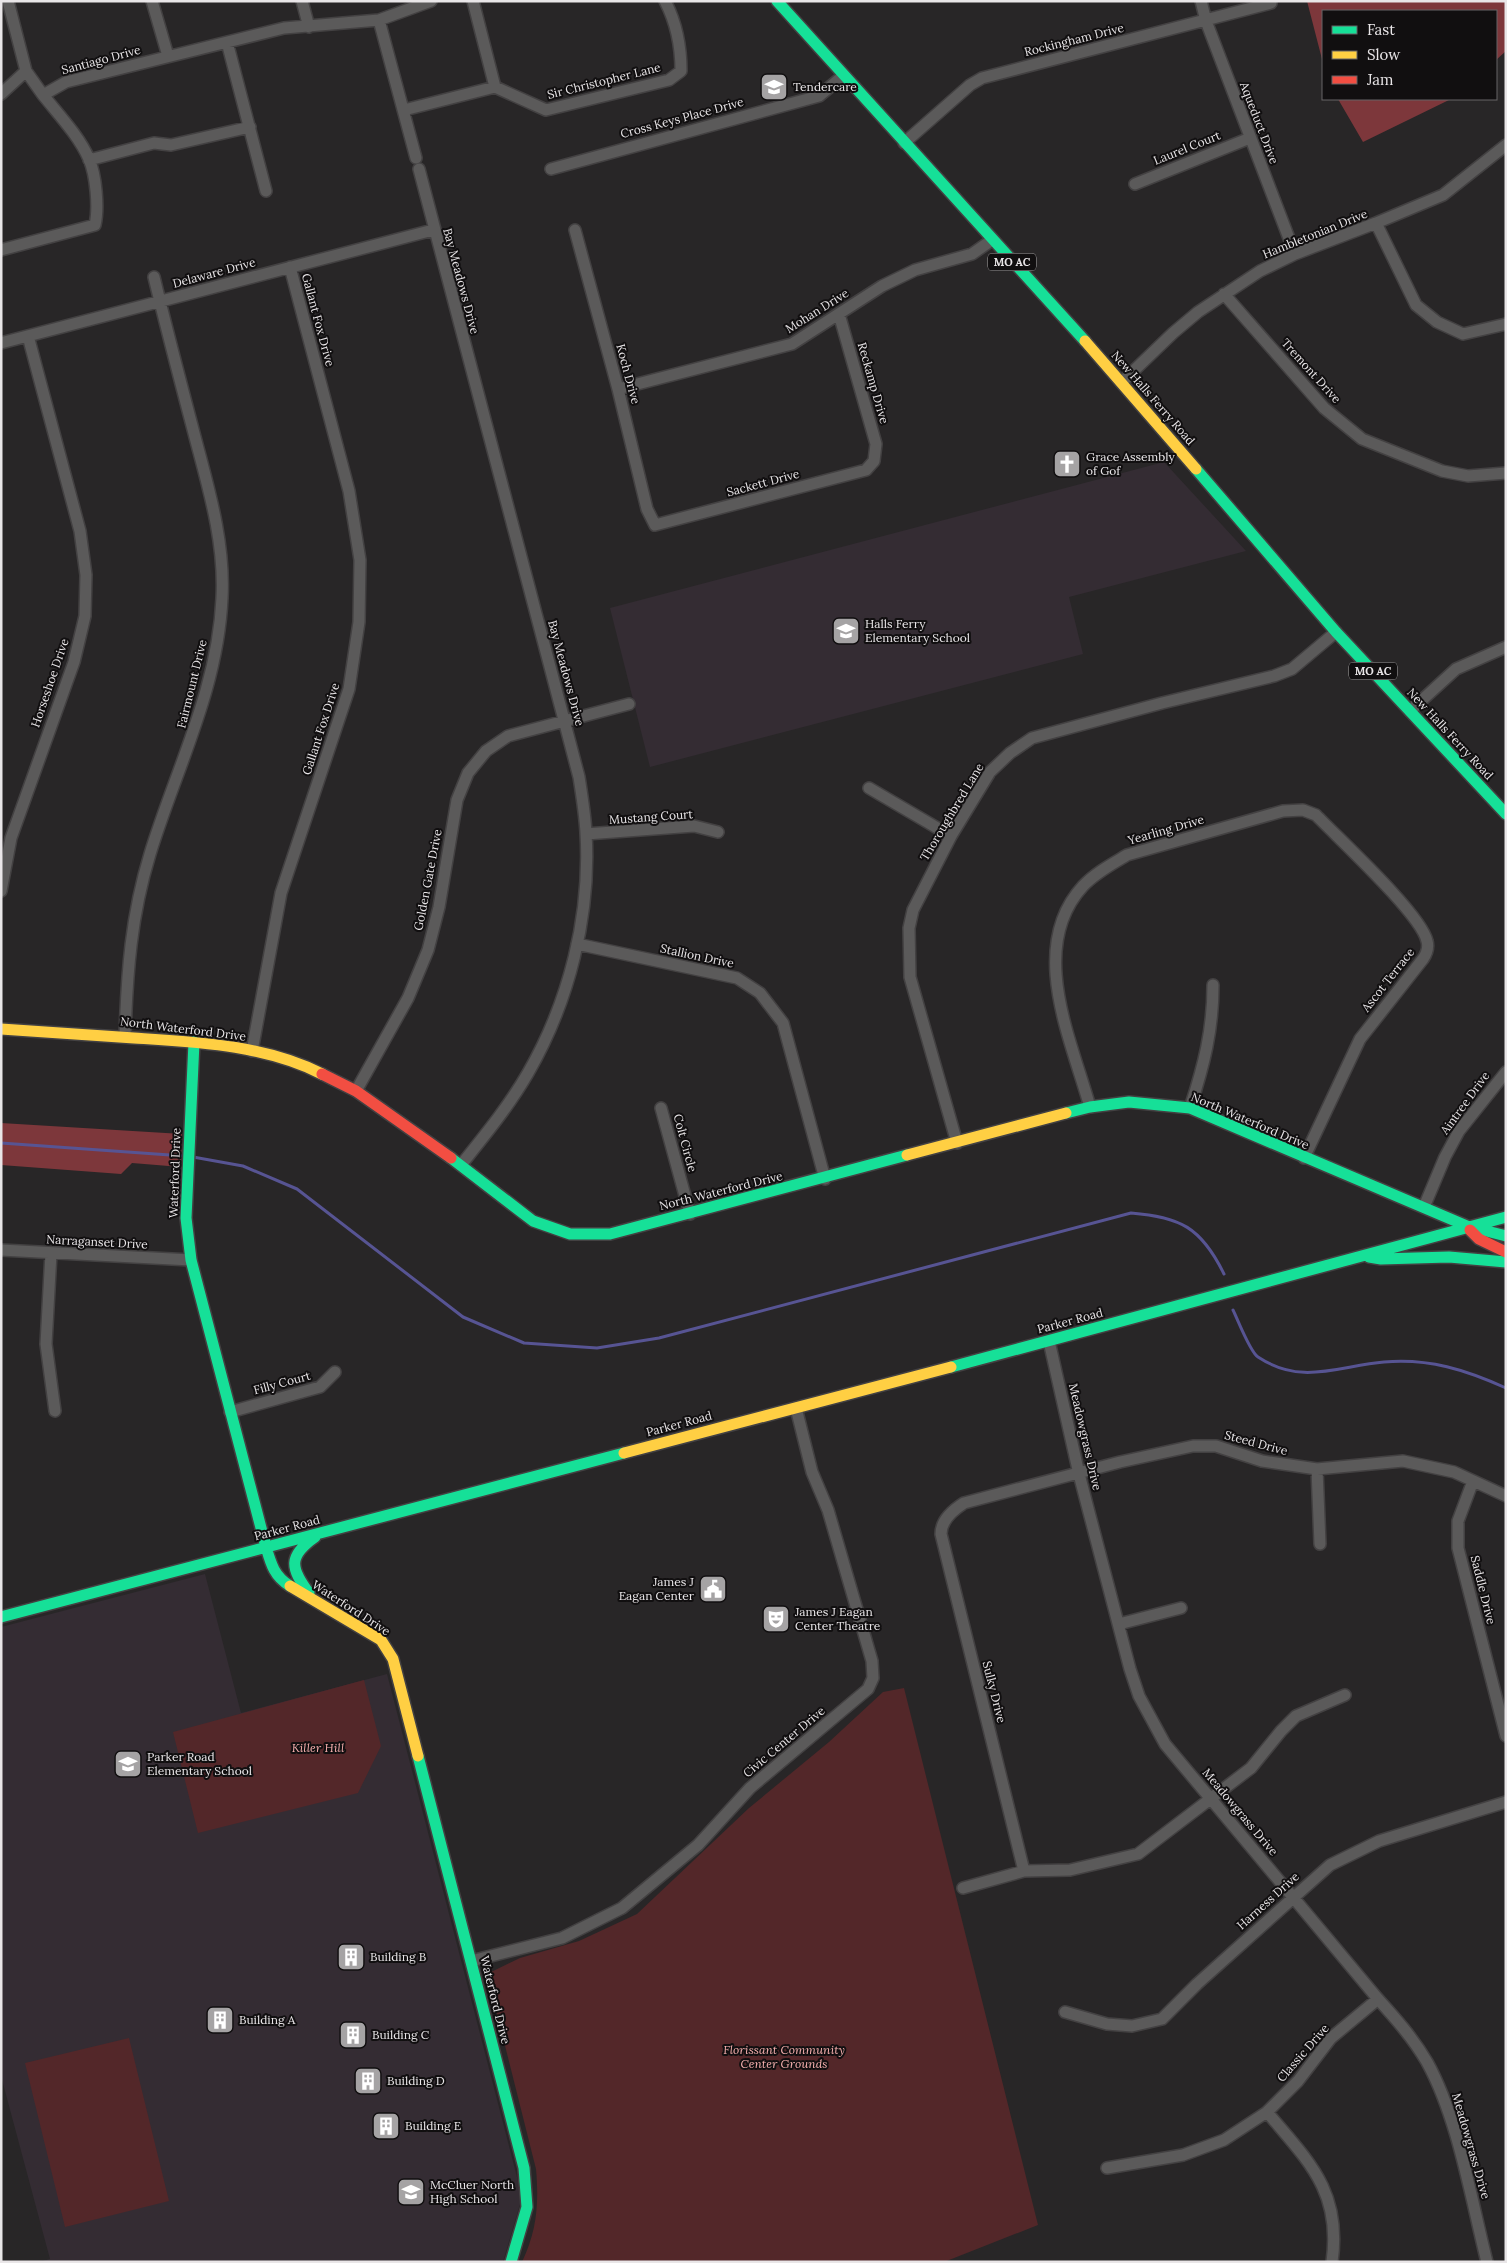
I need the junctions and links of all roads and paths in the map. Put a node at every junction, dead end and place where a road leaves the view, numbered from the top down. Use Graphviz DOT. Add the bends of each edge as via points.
graph roads {
  1 [pos="8,1"];
  2 [pos="152,1"];
  3 [pos="302,1"];
  4 [pos="473,1"];
  5 [pos="665,1"];
  6 [pos="1201,1"];
  7 [pos="423,3"];
  8 [pos="1271,3"];
  9 [pos="783,4"];
  10 [pos="379,20"];
  11 [pos="1206,21"];
  12 [pos="309,27"];
  13 [pos="227,42"];
  14 [pos="168,56"];
  15 [pos="26,71"];
  16 [pos="843,76"];
  17 [pos="495,87"];
  18 [pos="1,94"];
  19 [pos="43,95"];
  20 [pos="404,110"];
  21 [pos="250,127"];
  22 [pos="1250,138"];
  23 [pos="904,142"];
  24 [pos="1506,146"];
  25 [pos="90,160"];
  26 [pos="551,169"];
  27 [pos="1135,184"];
  28 [pos="266,191"];
  29 [pos="1376,223"];
  30 [pos="433,230"];
  31 [pos="575,230"];
  32 [pos="992,240"];
  33 [pos="1,250"];
  34 [pos="1295,254"];
  35 [pos="290,267"];
  36 [pos="154,277"];
  37 [pos="1224,294"];
  38 [pos="160,302"];
  39 [pos="839,314"];
  40 [pos="1506,324"];
  41 [pos="28,336"];
  42 [pos="1,343"];
  43 [pos="1122,382"];
  44 [pos="618,389"];
  45 [pos="874,461"];
  46 [pos="1506,473"];
  47 [pos="655,525"];
  48 [pos="1336,632"];
  49 [pos="1506,647"];
  50 [pos="629,704"];
  51 [pos="1410,711"];
  52 [pos="565,721"];
  53 [pos="869,788"];
  54 [pos="1506,814"];
  55 [pos="1316,815"];
  56 [pos="718,832"];
  57 [pos="586,834"];
  58 [pos="951,836"];
  59 [pos="1,890"];
  60 [pos="577,944"];
  61 [pos="1213,985"];
  62 [pos="1,1029"];
  63 [pos="125,1036"];
  64 [pos="194,1042"];
  65 [pos="252,1051"];
  66 [pos="1506,1072"];
  67 [pos="356,1091"];
  68 [pos="1090,1107"];
  69 [pos="661,1108"];
  70 [pos="1190,1108"];
  71 [pos="957,1143"];
  72 [pos="1304,1158"];
  73 [pos="461,1165"];
  74 [pos="825,1179"];
  75 [pos="1424,1207"];
  76 [pos="690,1214"];
  77 [pos="1506,1217"];
  78 [pos="1467,1226"];
  79 [pos="1425,1230"];
  80 [pos="1506,1236"];
  81 [pos="1,1250"];
  82 [pos="1506,1252"];
  83 [pos="51,1253"];
  84 [pos="1362,1255"];
  85 [pos="191,1260"];
  86 [pos="1506,1262"];
  87 [pos="1049,1341"];
  88 [pos="335,1372"];
  89 [pos="796,1408"];
  90 [pos="55,1411"];
  91 [pos="230,1412"];
  92 [pos="1317,1469"];
  93 [pos="1079,1474"];
  94 [pos="1473,1481"];
  95 [pos="1506,1496"];
  96 [pos="946,1520"];
  97 [pos="323,1532"];
  98 [pos="1320,1544"];
  99 [pos="266,1548"];
  100 [pos="313,1599"];
  101 [pos="1181,1608"];
  102 [pos="1,1617"];
  103 [pos="1118,1624"];
  104 [pos="1345,1695"];
  105 [pos="1506,1736"];
  106 [pos="1212,1800"];
  107 [pos="1506,1802"];
  108 [pos="1024,1871"];
  109 [pos="964,1888"];
  110 [pos="1294,1896"];
  111 [pos="470,1961"];
  112 [pos="1378,1999"];
  113 [pos="1065,2012"];
  114 [pos="1266,2112"];
  115 [pos="1107,2168"];
  116 [pos="511,2262"];
  117 [pos="1332,2262"];
  118 [pos="1487,2262"];
  1 -- 15 [label="street"];
  2 -- 14 [label="street"];
  3 -- 12 [label="street"];
  4 -- 17 [label="street"];
  5 -- 17 [label="street, Sir Christopher Lane" via="672,13 681,56 680,71 669,80 546,110"];
  6 -- 11 [label="street, Aqueduct Drive"];
  7 -- 10 [label="street, Santiago Drive"];
  8 -- 11 [label="street, Rockingham Drive"];
  9 -- 16 [label="street, New Halls Ferry Road / MO AC"];
  10 -- 12 [label="street, Santiago Drive"];
  10 -- 20 [label="street, Bay Meadows Drive"];
  11 -- 22 [label="street, Aqueduct Drive"];
  11 -- 23 [label="street, Rockingham Drive" via="982,78"];
  12 -- 13 [label="street, Santiago Drive" via="284,28"];
  13 -- 14 [label="street, Santiago Drive"];
  13 -- 21 [label="street"];
  14 -- 19 [label="street, Santiago Drive" via="66,82"];
  15 -- 18 [label="street"];
  15 -- 19 [label="street"];
  16 -- 23 [label="street, New Halls Ferry Road / MO AC"];
  16 -- 26 [label="street, Cross Keys Place Drive" via="819,96"];
  17 -- 20 [label="street"];
  19 -- 25 [label="street"];
  20 -- 30 [label="street, Bay Meadows Drive"];
  21 -- 25 [label="street" via="171,145 154,143"];
  21 -- 28 [label="street"];
  22 -- 27 [label="street, Laurel Court"];
  22 -- 34 [label="street, Aqueduct Drive"];
  23 -- 32 [label="street, New Halls Ferry Road / MO AC"];
  24 -- 29 [label="street, Hambletonian Drive" via="1443,195"];
  25 -- 33 [label="street" via="99,210 95,225"];
  29 -- 34 [label="street, Hambletonian Drive"];
  29 -- 40 [label="street" via="1416,305 1437,322 1463,334"];
  30 -- 35 [label="street, Delaware Drive"];
  30 -- 52 [label="street, Bay Meadows Drive"];
  31 -- 44 [label="street, Koch Drive"];
  32 -- 39 [label="street, Mohan Drive" via="972,254 915,270 882,286"];
  32 -- 43 [label="street, New Halls Ferry Road / MO AC"];
  34 -- 37 [label="street, Hambletonian Drive"];
  35 -- 38 [label="street, Delaware Drive"];
  35 -- 65 [label="street, Gallant Fox Drive" via="349,490 360,560 359,622 349,689 281,893"];
  36 -- 38 [label="street, Fairmount Drive"];
  37 -- 43 [label="street, Hambletonian Drive" via="1173,332"];
  37 -- 46 [label="street, Tremont Drive" via="1324,408 1362,440 1442,471 1468,476"];
  38 -- 41 [label="street, Delaware Drive"];
  38 -- 63 [label="street, Fairmount Drive" via="212,501 220,543 222,598 216,654 200,717 150,854 134,918 127,965"];
  39 -- 44 [label="street, Mohan Drive" via="792,344"];
  39 -- 45 [label="street, Reckamp Drive" via="876,444"];
  41 -- 42 [label="street, Delaware Drive"];
  41 -- 59 [label="street, Horseshoe Drive" via="80,531 86,575 85,616 74,662 11,838"];
  43 -- 48 [label="street, New Halls Ferry Road / MO AC"];
  44 -- 47 [label="street, Koch Drive" via="647,509"];
  45 -- 47 [label="street, Sackett Drive" via="866,470"];
  48 -- 51 [label="street, New Halls Ferry Road / MO AC"];
  48 -- 58 [label="street, Thoroughbred Lane" via="1292,670 1032,738 990,772"];
  49 -- 51 [label="street" via="1456,669"];
  50 -- 52 [label="street, Golden Gate Drive"];
  51 -- 54 [label="street, New Halls Ferry Road / MO AC"];
  52 -- 57 [label="street, Bay Meadows Drive" via="580,777"];
  52 -- 67 [label="street, Golden Gate Drive" via="508,736 486,751 468,773 457,800 439,907 428,950 408,998"];
  53 -- 58 [label="street"];
  55 -- 68 [label="street, Yearling Drive" via="1303,810 1283,811 1127,855 1083,886 1068,908 1060,928 1054,968"];
  55 -- 72 [label="street, Ascot Terrace" via="1410,912 1424,931 1428,951 1360,1039"];
  56 -- 57 [label="street, Mustang Court" via="694,826"];
  57 -- 60 [label="street, Bay Meadows Drive"];
  58 -- 71 [label="street, Thoroughbred Lane" via="913,910 908,949 910,977"];
  60 -- 73 [label="street, Bay Meadows Drive" via="566,989 528,1072"];
  60 -- 74 [label="street, Stallion Drive" via="737,978 760,994 783,1023"];
  61 -- 70 [label="street" via="1213,1015 1207,1054"];
  62 -- 63 [label="street, North Waterford Drive"];
  63 -- 64 [label="street, North Waterford Drive"];
  64 -- 65 [label="street, North Waterford Drive"];
  64 -- 85 [label="street, Waterford Drive" via="186,1218"];
  65 -- 67 [label="street, North Waterford Drive" via="307,1066"];
  66 -- 75 [label="street, Aintree Drive" via="1444,1157"];
  67 -- 73 [label="street, North Waterford Drive"];
  68 -- 70 [label="street, North Waterford Drive" via="1125,1101"];
  68 -- 71 [label="street, North Waterford Drive"];
  69 -- 76 [label="street, Colt Circle"];
  70 -- 72 [label="street, North Waterford Drive"];
  71 -- 74 [label="street, North Waterford Drive"];
  72 -- 75 [label="street, North Waterford Drive"];
  73 -- 76 [label="street, North Waterford Drive" via="533,1221 570,1234 610,1234"];
  74 -- 76 [label="street, North Waterford Drive"];
  75 -- 78 [label="street, North Waterford Drive"];
  75 -- 79 [label="street"];
  77 -- 78 [label="street"];
  78 -- 79 [label="street, Parker Road"];
  78 -- 80 [label="street, Parker Road"];
  78 -- 82 [label="street" via="1479,1239"];
  79 -- 84 [label="street, Parker Road"];
  81 -- 83 [label="street, Narraganset Drive"];
  83 -- 85 [label="street, Narraganset Drive"];
  83 -- 90 [label="street" via="46,1344"];
  84 -- 86 [label="street, Parker Road" via="1381,1259 1449,1257"];
  84 -- 87 [label="street, Parker Road"];
  85 -- 91 [label="street, Waterford Drive"];
  87 -- 89 [label="street, Parker Road"];
  87 -- 93 [label="street, Meadowgrass Drive"];
  88 -- 91 [label="street, Filly Court" via="320,1387"];
  89 -- 97 [label="street, Parker Road"];
  89 -- 111 [label="street, Civic Center Drive" via="812,1472 828,1510 872,1661 873,1678 868,1689 747,1791 698,1845 622,1908 562,1938"];
  91 -- 99 [label="street, Waterford Drive"];
  92 -- 93 [label="street, Steed Drive" via="1262,1461 1216,1446 1193,1446"];
  92 -- 94 [label="street, Steed Drive" via="1403,1461 1447,1470"];
  92 -- 98 [label="street"];
  93 -- 96 [label="street, Steed Drive" via="964,1503"];
  93 -- 103 [label="street, Meadowgrass Drive"];
  94 -- 95 [label="street, Steed Drive"];
  94 -- 105 [label="street, Saddle Drive" via="1458,1521 1458,1548"];
  96 -- 108 [label="street, Sulky Drive" via="941,1534"];
  97 -- 99 [label="street, Parker Road"];
  97 -- 100 [label="street" via="307,1542 293,1562 295,1576"];
  99 -- 100 [label="street, Waterford Drive" via="280,1580"];
  99 -- 102 [label="street, Parker Road"];
  100 -- 111 [label="street, Waterford Drive" via="381,1640 391,1654"];
  101 -- 103 [label="street"];
  103 -- 106 [label="street, Meadowgrass Drive" via="1139,1696 1165,1744"];
  104 -- 106 [label="street" via="1296,1716 1251,1768"];
  106 -- 108 [label="street" via="1138,1854 1070,1870"];
  106 -- 110 [label="street, Meadowgrass Drive"];
  107 -- 110 [label="street, Harness Drive" via="1379,1841 1330,1865"];
  108 -- 109 [label="street"];
  110 -- 112 [label="street, Meadowgrass Drive"];
  110 -- 113 [label="street, Harness Drive" via="1162,2018 1132,2026 1106,2024"];
  111 -- 116 [label="street, Waterford Drive" via="527,2182 527,2207"];
  112 -- 114 [label="street, Classic Drive" via="1331,2038 1298,2081"];
  112 -- 118 [label="street, Meadowgrass Drive" via="1406,2029 1440,2088"];
  114 -- 115 [label="street, Classic Drive" via="1224,2140 1183,2155"];
  114 -- 117 [label="street" via="1316,2171 1330,2203"];
}
